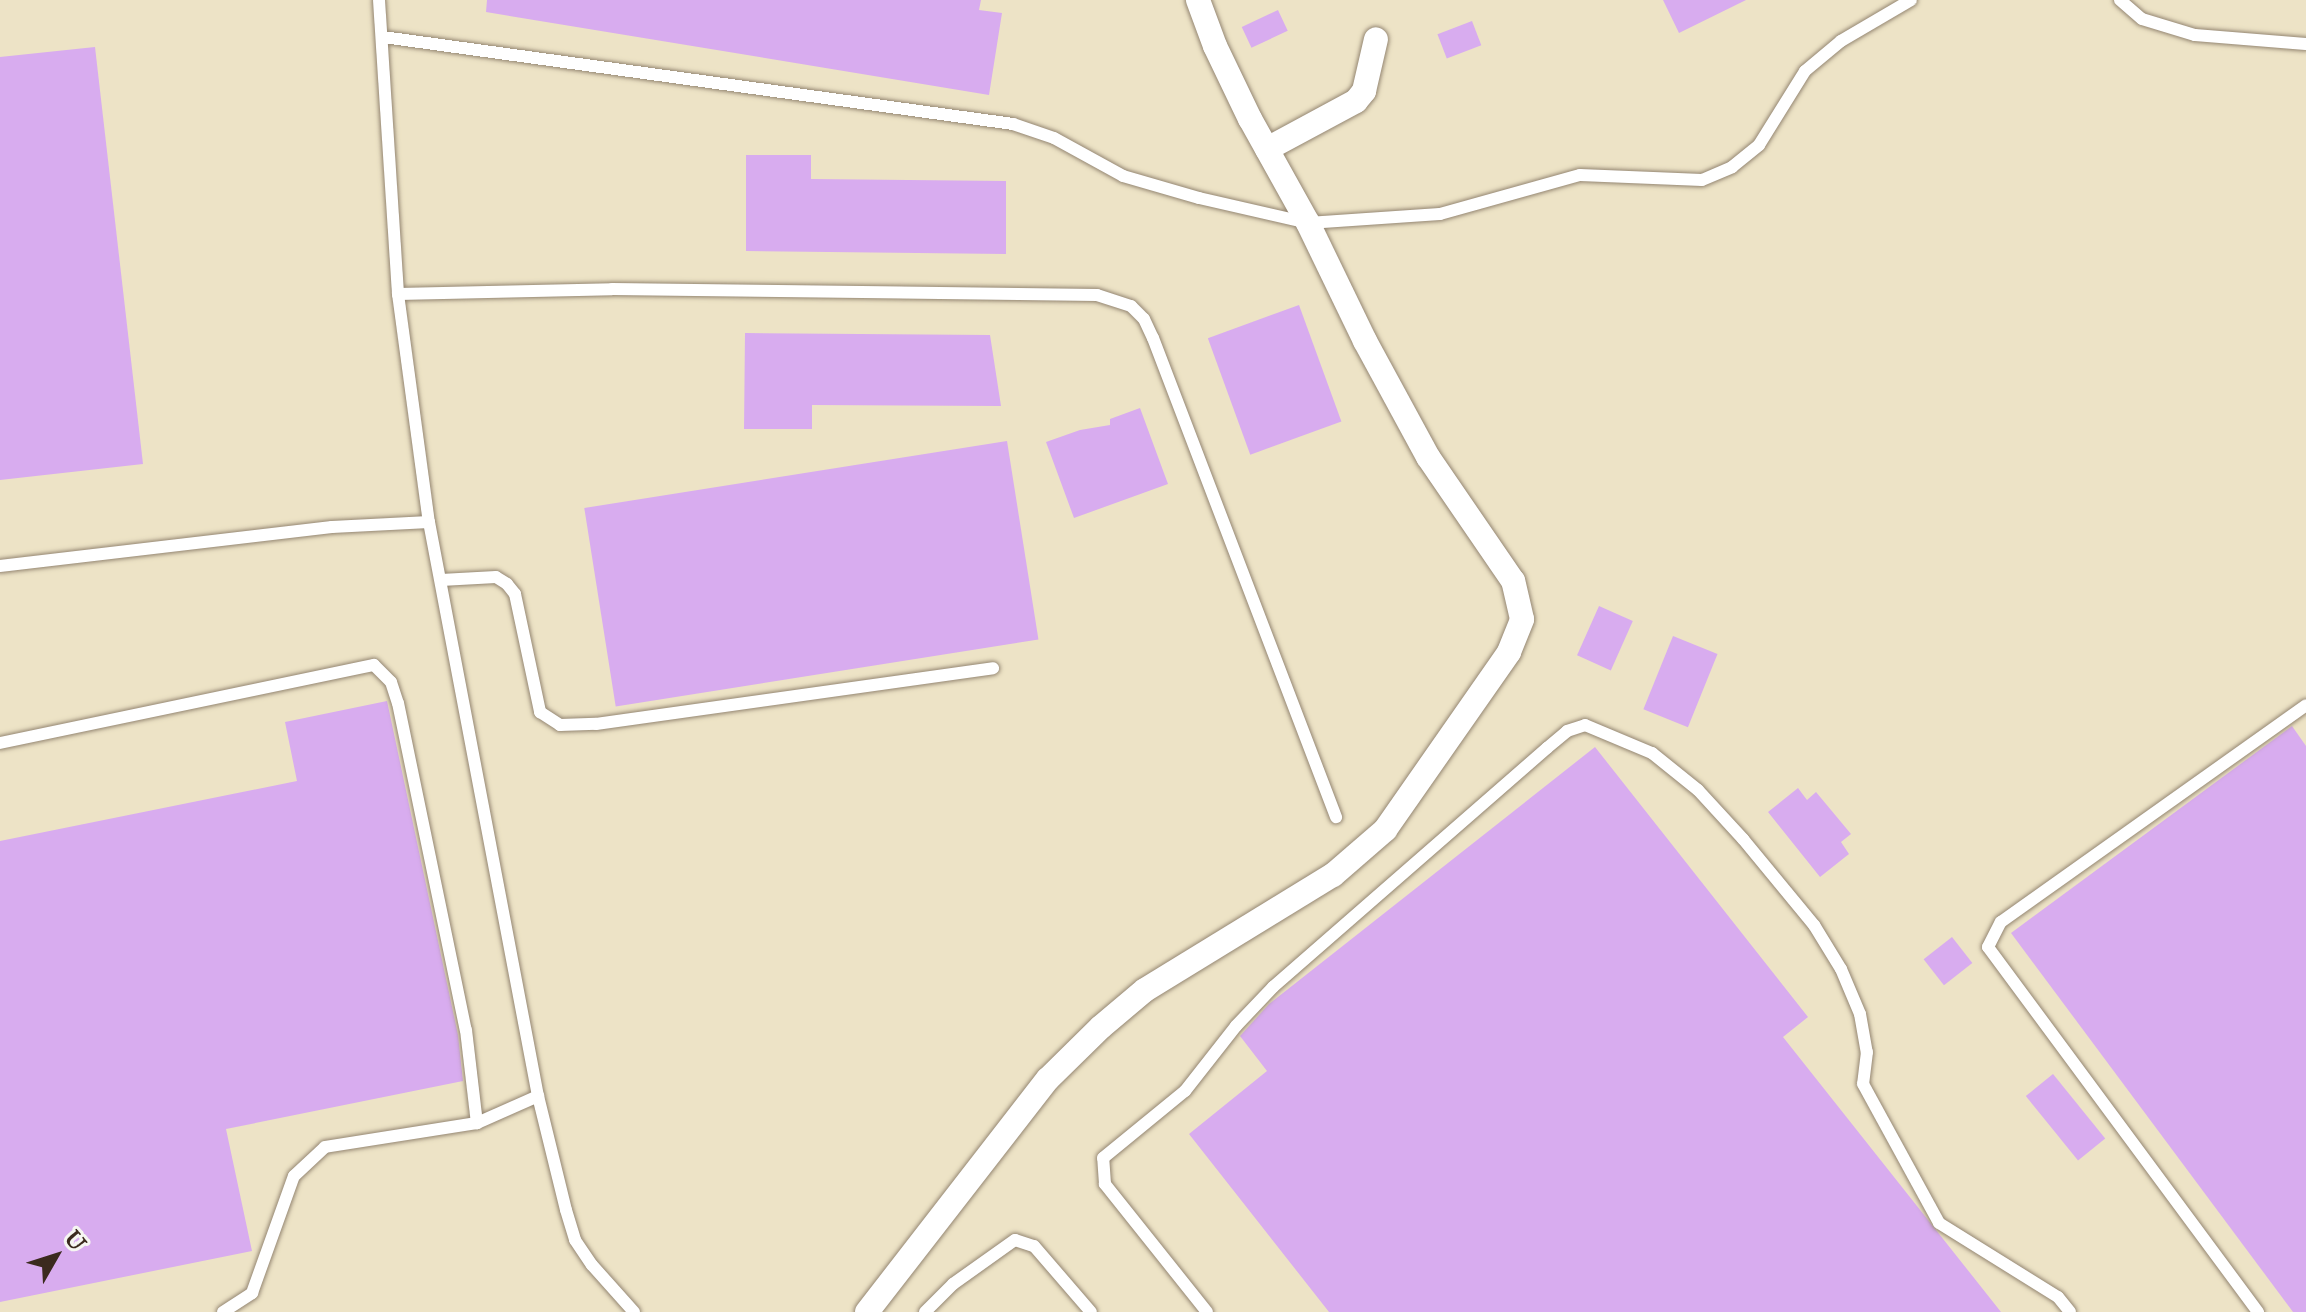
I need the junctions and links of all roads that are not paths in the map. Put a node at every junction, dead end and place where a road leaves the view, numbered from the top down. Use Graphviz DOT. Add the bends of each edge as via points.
graph roads {
  1 [pos="379,0"];
  2 [pos="1198,0"];
  3 [pos="1911,0"];
  4 [pos="2120,0"];
  5 [pos="383,37"];
  6 [pos="1376,39"];
  7 [pos="2306,44"];
  8 [pos="1267,149"];
  9 [pos="1308,223"];
  10 [pos="398,294"];
  11 [pos="429,522"];
  12 [pos="0,566"];
  13 [pos="441,580"];
  14 [pos="993,668"];
  15 [pos="2306,705"];
  16 [pos="0,743"];
  17 [pos="1336,817"];
  18 [pos="538,1096"];
  19 [pos="477,1123"];
  20 [pos="223,1312"];
  21 [pos="634,1312"];
  22 [pos="867,1312"];
  23 [pos="925,1312"];
  24 [pos="1091,1312"];
  25 [pos="1207,1312"];
  26 [pos="2070,1312"];
  27 [pos="2258,1312"];
  1 -- 5 [label="lane"];
  2 -- 8 [label="street"];
  3 -- 9 [label="lane" via="1841,41 1805,71 1759,145 1732,167 1702,180 1580,175 1440,214"];
  4 -- 7 [label="lane" via="2142,19 2195,35"];
  5 -- 9 [label="lane" via="1013,124 1054,138 1123,176"];
  5 -- 10 [label="lane"];
  6 -- 8 [label="street" via="1364,91 1356,101"];
  8 -- 9 [label="street"];
  9 -- 22 [label="street" via="1428,457 1513,581 1522,619 1518,633 1385,830 1333,875 1145,990 1101,1027 1028,1103"];
  10 -- 11 [label="lane"];
  10 -- 17 [label="lane" via="612,289 1097,295 1131,306 1153,338"];
  11 -- 12 [label="lane" via="332,527"];
  11 -- 13 [label="lane"];
  13 -- 14 [label="lane" via="496,577 507,584 515,594 540,712 560,725"];
  13 -- 18 [label="lane"];
  15 -- 27 [label="lane" via="2001,922 1988,947"];
  16 -- 19 [label="lane" via="364,664 382,670 391,682 405,734 466,1030"];
  18 -- 19 [label="lane"];
  18 -- 21 [label="lane" via="575,1240"];
  19 -- 20 [label="lane" via="325,1147 294,1176 252,1293"];
  23 -- 24 [label="lane" via="953,1284 1015,1240 1034,1246"];
  25 -- 26 [label="lane" via="1105,1184 1103,1158 1185,1091 1273,987 1567,731 1585,725 1652,753 1698,790 1743,839 1814,925 1841,969 1860,1014 1867,1052 1863,1084 1939,1223 2058,1297"];
}
